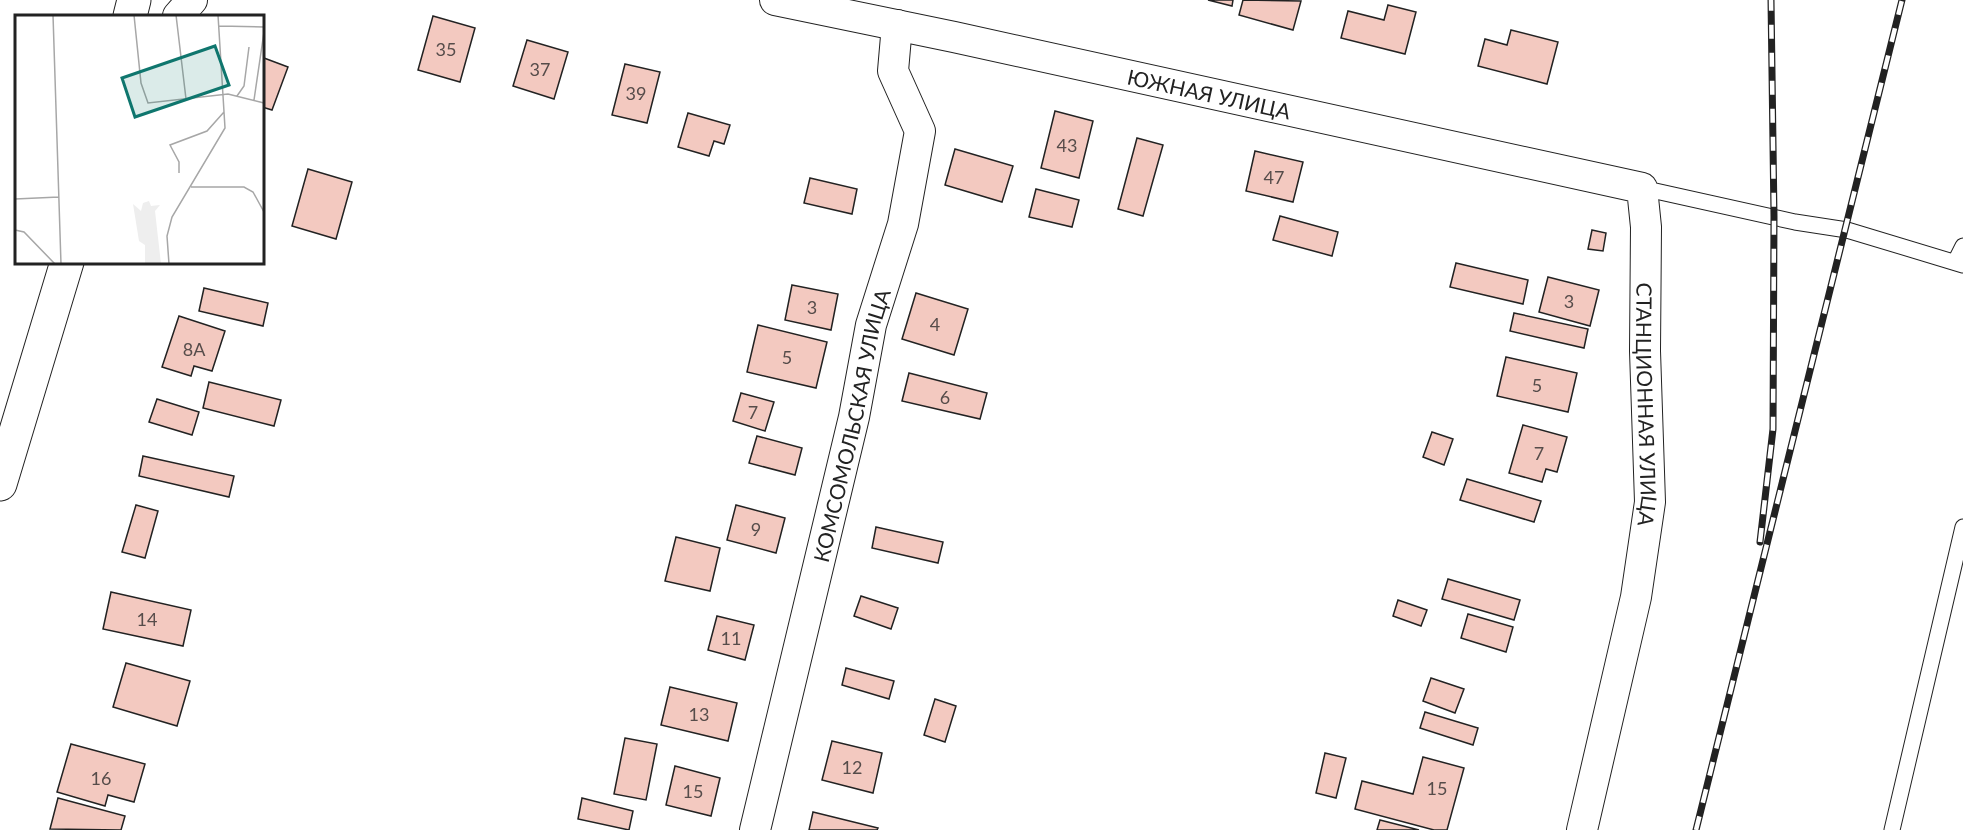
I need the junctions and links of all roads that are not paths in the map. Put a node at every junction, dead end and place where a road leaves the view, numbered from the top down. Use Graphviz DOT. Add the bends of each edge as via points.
graph roads {
  1 [pos="134,0"];
  2 [pos="192,0"];
  3 [pos="775,0"];
  4 [pos="130,15"];
  5 [pos="179,15"];
  6 [pos="897,25"];
  7 [pos="1642,188"];
  8 [pos="1963,246"];
  9 [pos="66,264"];
  10 [pos="1959,264"];
  11 [pos="0,484"];
  12 [pos="1963,527"];
  13 [pos="755,830"];
  14 [pos="1581,830"];
  15 [pos="1892,830"];
  1 -- 4 [label="street"];
  2 -- 5 [label="street"];
  3 -- 6 [label="street, ЮЖНАЯ УЛИЦА"];
  6 -- 7 [label="street, ЮЖНАЯ УЛИЦА"];
  6 -- 13 [label="street, КОМСОМОЛЬСКАЯ УЛИЦА" via="893,71 920,131 903,224 871,325 854,417"];
  7 -- 10 [label="lane" via="1847,230"];
  7 -- 14 [label="street, СТАНЦИОННАЯ УЛИЦА" via="1646,227 1650,502 1635,597"];
  8 -- 10 [label="lane"];
  9 -- 11 [label="street"];
  12 -- 15 [label="lane"];
}
